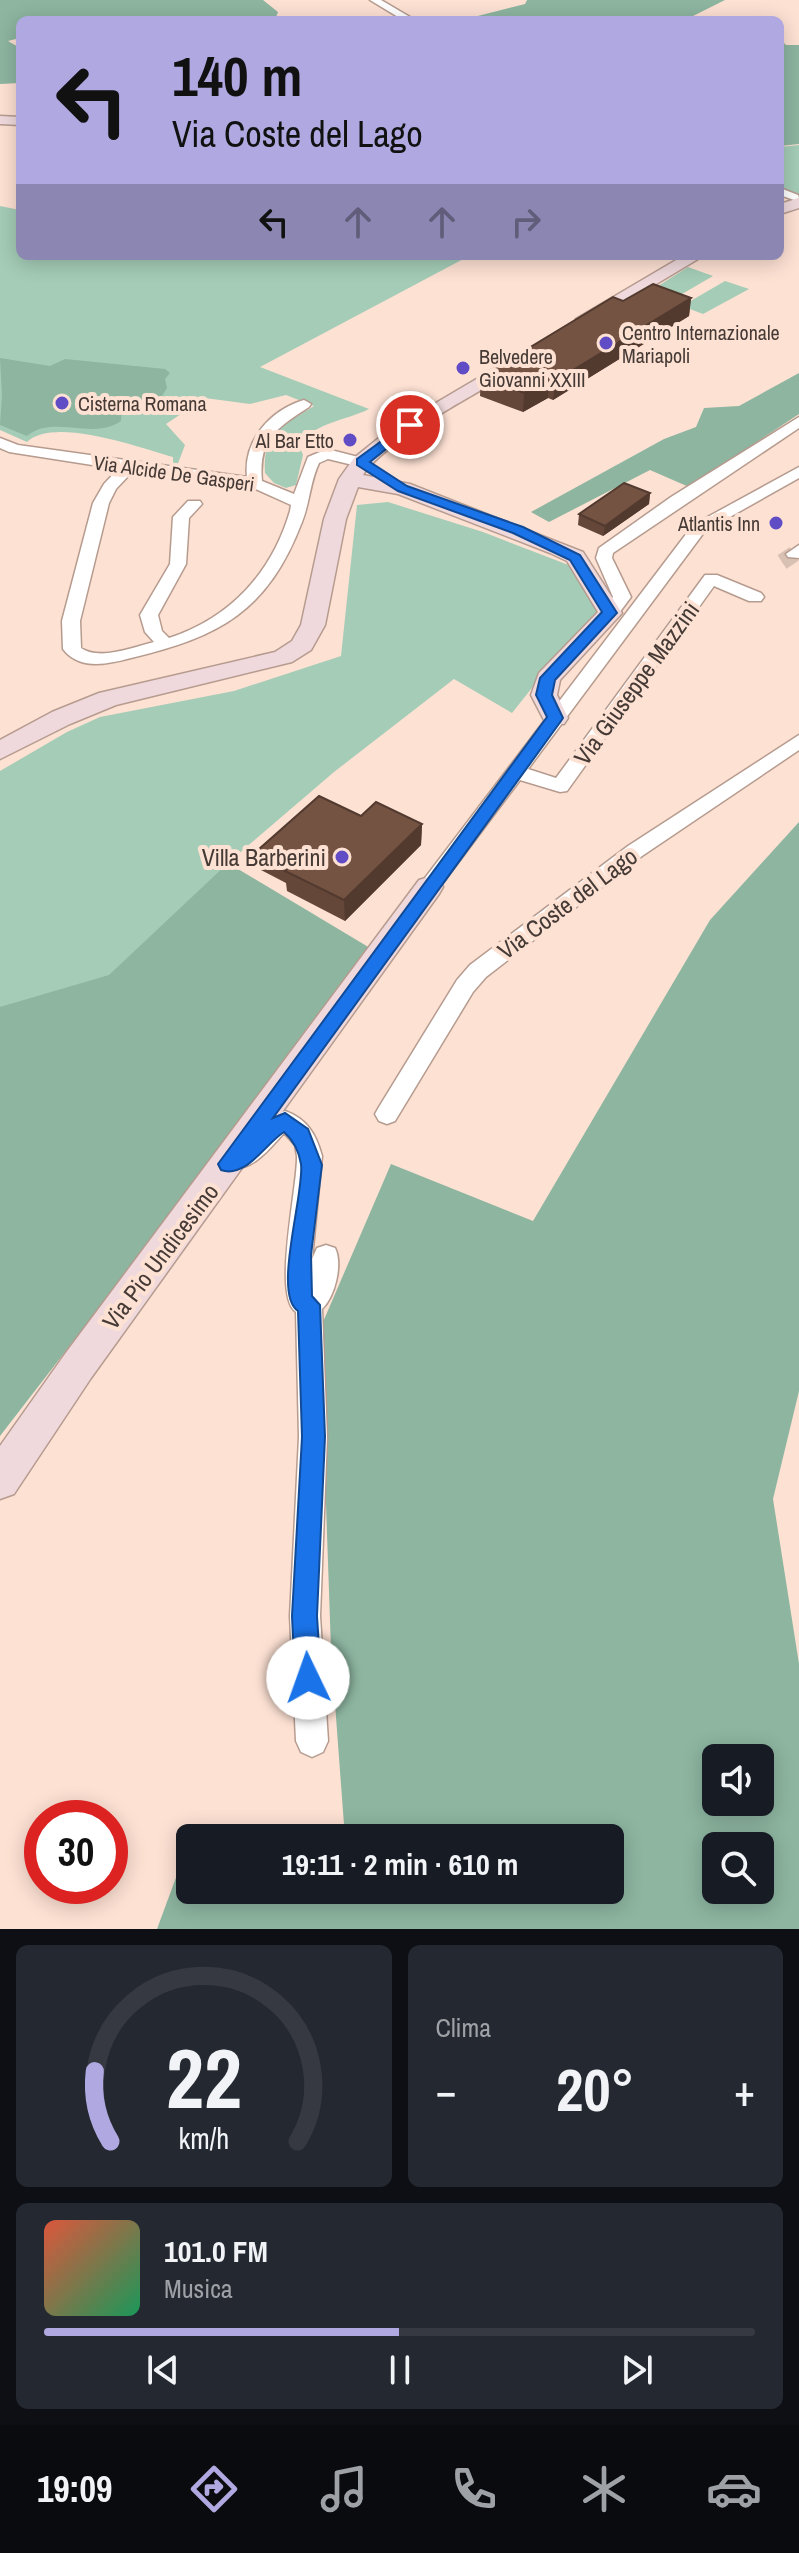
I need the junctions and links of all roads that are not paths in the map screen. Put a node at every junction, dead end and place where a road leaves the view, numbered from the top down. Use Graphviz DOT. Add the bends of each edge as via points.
graph roads {
  1 [pos="374,0"];
  2 [pos="403,16"];
  3 [pos="688,260"];
  4 [pos="571,328"];
  5 [pos="533,351"];
  6 [pos="304,404"];
  7 [pos="799,421"];
  8 [pos="1,445"];
  9 [pos="129,466"];
  10 [pos="798,472"];
  11 [pos="351,480"];
  12 [pos="255,483"];
  13 [pos="403,488"];
  14 [pos="298,502"];
  15 [pos="194,504"];
  16 [pos="755,597"];
  17 [pos="610,613"];
  18 [pos="166,645"];
  19 [pos="555,718"];
  20 [pos="799,741"];
  21 [pos="0,751"];
  22 [pos="515,771"];
  23 [pos="429,887"];
  24 [pos="387,1114"];
  25 [pos="228,1164"];
  26 [pos="326,1256"];
  27 [pos="309,1305"];
  28 [pos="0,1480"];
  29 [pos="312,1741"];
  1 -- 2 [label="street"];
  3 -- 4 [label="street"];
  5 -- 11 [label="street" via="392,437"];
  6 -- 12 [label="street" via="258,442"];
  7 -- 17 [label="street" via="605,551 622,597"];
  8 -- 9 [label="street, Via Alcide De Gasperi"];
  9 -- 12 [label="street, Via Alcide De Gasperi"];
  9 -- 18 [label="street" via="101,503 71,621 71,645 76,654 88,658"];
  10 -- 19 [label="street" via="701,526"];
  11 -- 13 [label="street"];
  11 -- 13 [label="street"];
  11 -- 14 [label="street" via="327,454 315,457"];
  11 -- 21 [label="street" via="315,620 297,649 262,664 108,699"];
  12 -- 14 [label="street, Via Alcide De Gasperi"];
  13 -- 17 [label="street" via="575,557"];
  14 -- 18 [label="street" via="284,544 250,598 216,627"];
  15 -- 18 [label="street" via="181,517 178,564 149,615 154,632"];
  16 -- 22 [label="street, Via Giuseppe Mazzini" via="711,579 560,786"];
  17 -- 19 [label="street" via="548,678 544,695"];
  19 -- 22 [label="street"];
  20 -- 24 [label="street, Via Coste del Lago" via="635,851 478,971"];
  22 -- 23 [label="street"];
  23 -- 25 [label="street, Via Pio Undicesimo"];
  25 -- 27 [label="street" via="252,1150 280,1122 290,1123 301,1134 311,1165 300,1255 301,1302"];
  25 -- 28 [label="street, Via Pio Undicesimo"];
  26 -- 27 [label="street" via="319,1295"];
  27 -- 29 [label="street" via="313,1437 305,1616"];
}
